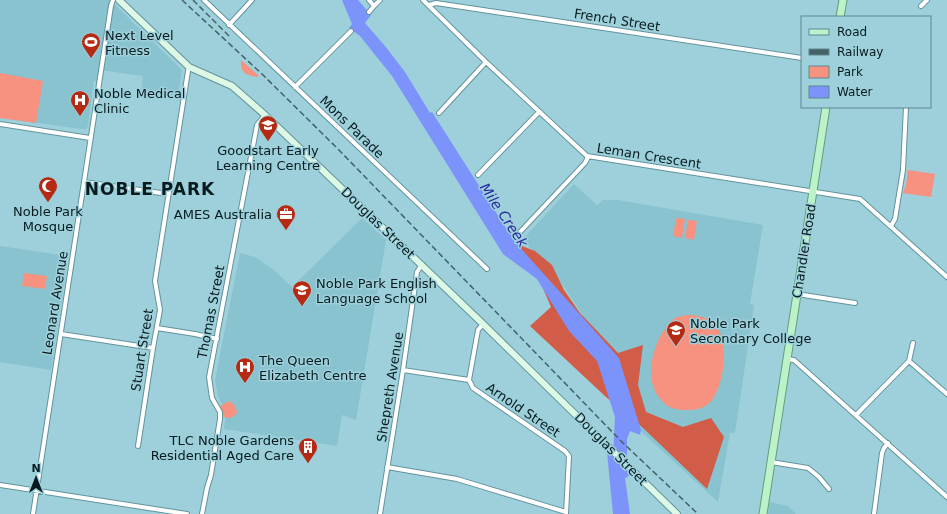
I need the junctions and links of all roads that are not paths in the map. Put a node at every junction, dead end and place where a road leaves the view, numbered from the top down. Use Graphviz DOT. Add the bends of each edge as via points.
graph roads {
  1 [pos="113,0"];
  2 [pos="119,0"];
  3 [pos="204,0"];
  4 [pos="252,0"];
  5 [pos="369,0"];
  6 [pos="380,0"];
  7 [pos="423,0"];
  8 [pos="842,0"];
  9 [pos="927,0"];
  10 [pos="429,5"];
  11 [pos="374,6"];
  12 [pos="921,6"];
  13 [pos="369,12"];
  14 [pos="840,16"];
  15 [pos="229,25"];
  16 [pos="351,31"];
  17 [pos="801,58"];
  18 [pos="486,62"];
  19 [pos="189,67"];
  20 [pos="295,87"];
  21 [pos="826,108"];
  22 [pos="906,108"];
  23 [pos="539,112"];
  24 [pos="439,113"];
  25 [pos="265,115"];
  26 [pos="0,124"];
  27 [pos="90,138"];
  28 [pos="588,157"];
  29 [pos="478,175"];
  30 [pos="84,182"];
  31 [pos="813,191"];
  32 [pos="168,194"];
  33 [pos="891,226"];
  34 [pos="520,232"];
  35 [pos="422,264"];
  36 [pos="487,269"];
  37 [pos="947,277"];
  38 [pos="797,294"];
  39 [pos="855,303"];
  40 [pos="483,324"];
  41 [pos="157,328"];
  42 [pos="61,334"];
  43 [pos="217,339"];
  44 [pos="913,343"];
  45 [pos="152,348"];
  46 [pos="787,359"];
  47 [pos="910,361"];
  48 [pos="404,370"];
  49 [pos="469,380"];
  50 [pos="947,394"];
  51 [pos="856,415"];
  52 [pos="888,443"];
  53 [pos="138,446"];
  54 [pos="771,462"];
  55 [pos="388,467"];
  56 [pos="0,485"];
  57 [pos="829,489"];
  58 [pos="37,491"];
  59 [pos="947,497"];
  60 [pos="566,513"];
  61 [pos="674,513"];
  62 [pos="33,514"];
  63 [pos="187,514"];
  64 [pos="202,514"];
  65 [pos="380,514"];
  66 [pos="763,514"];
  67 [pos="874,514"];
  1 -- 27 [label="street, Leonard Avenue"];
  2 -- 19 [label="main road, Douglas Street"];
  3 -- 15 [label="street, Mons Parade"];
  4 -- 15 [label="street"];
  5 -- 11 [label="street"];
  6 -- 11 [label="street"];
  7 -- 10 [label="street, Leman Crescent"];
  8 -- 14 [label="main road"];
  9 -- 12 [label="street"];
  10 -- 17 [label="street, French Street" via="436,3"];
  10 -- 18 [label="street, Leman Crescent"];
  11 -- 13 [label="street"];
  15 -- 20 [label="street, Mons Parade"];
  16 -- 20 [label="street"];
  18 -- 23 [label="street, Leman Crescent"];
  18 -- 24 [label="street"];
  19 -- 25 [label="main road, Douglas Street" via="232,86"];
  19 -- 32 [label="street, Stuart Street"];
  20 -- 36 [label="street, Mons Parade"];
  21 -- 31 [label="main road, Chandler Road"];
  22 -- 33 [label="street" via="902,170 895,219"];
  23 -- 28 [label="street, Leman Crescent"];
  23 -- 29 [label="street"];
  25 -- 35 [label="main road, Douglas Street"];
  25 -- 43 [label="street, Thomas Street" via="258,125"];
  26 -- 27 [label="street"];
  27 -- 30 [label="street, Leonard Avenue"];
  28 -- 31 [label="street, Leman Crescent"];
  28 -- 34 [label="street" via="586,163"];
  30 -- 32 [label="street"];
  30 -- 42 [label="street, Leonard Avenue"];
  31 -- 33 [label="street, Leman Crescent" via="860,199"];
  31 -- 38 [label="main road, Chandler Road"];
  32 -- 41 [label="street, Stuart Street" via="155,281 160,306"];
  33 -- 37 [label="street, Leman Crescent"];
  35 -- 40 [label="main road, Douglas Street"];
  35 -- 48 [label="street, Shepreth Avenue" via="417,272"];
  38 -- 39 [label="street"];
  38 -- 46 [label="main road, Chandler Road"];
  40 -- 49 [label="street, Arnold Street" via="478,330"];
  40 -- 61 [label="main road, Douglas Street"];
  41 -- 43 [label="street"];
  41 -- 45 [label="street, Stuart Street"];
  42 -- 45 [label="street"];
  42 -- 58 [label="street, Leonard Avenue"];
  43 -- 64 [label="street, Thomas Street" via="209,377 212,398 220,412 220,419"];
  44 -- 47 [label="street"];
  45 -- 53 [label="street, Stuart Street"];
  46 -- 51 [label="street" via="794,360"];
  46 -- 54 [label="main road, Chandler Road"];
  47 -- 50 [label="street"];
  47 -- 51 [label="street"];
  48 -- 49 [label="street"];
  48 -- 55 [label="street, Shepreth Avenue"];
  49 -- 60 [label="street, Arnold Street" via="474,388 569,456"];
  51 -- 52 [label="street"];
  52 -- 59 [label="street"];
  52 -- 67 [label="street" via="882,453"];
  54 -- 57 [label="street" via="808,468"];
  54 -- 66 [label="main road, Chandler Road"];
  55 -- 60 [label="street" via="457,480"];
  55 -- 65 [label="street, Shepreth Avenue"];
  56 -- 58 [label="street"];
  58 -- 62 [label="street, Leonard Avenue"];
  58 -- 63 [label="street"];
}
